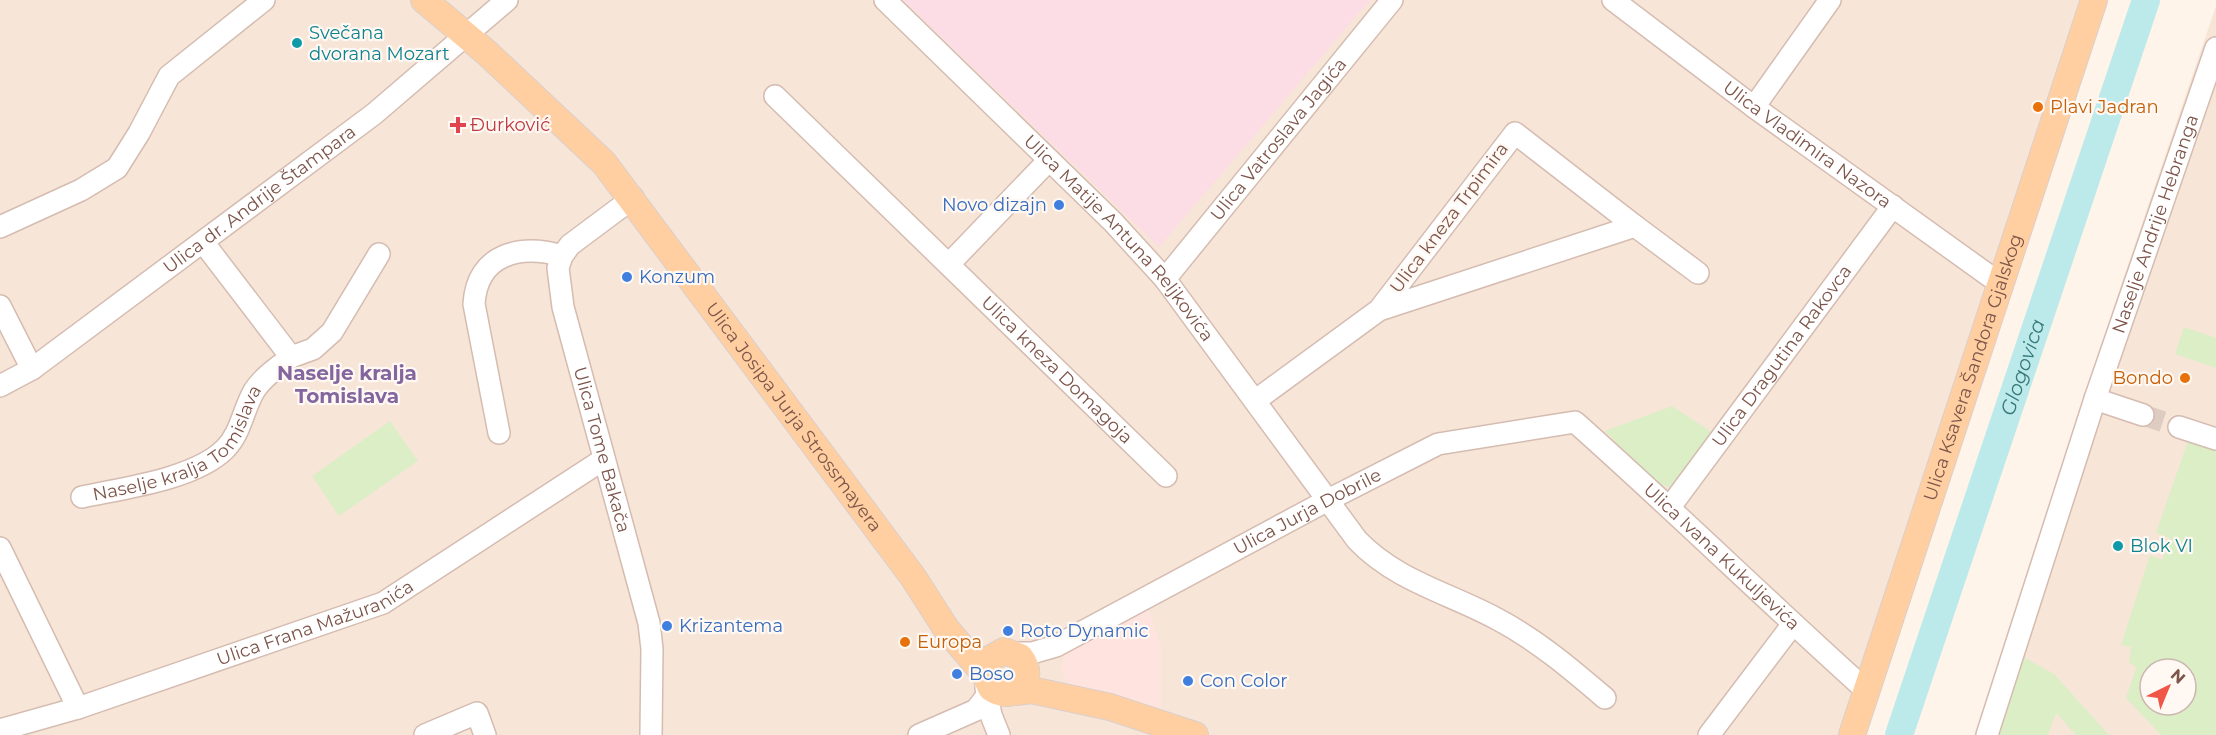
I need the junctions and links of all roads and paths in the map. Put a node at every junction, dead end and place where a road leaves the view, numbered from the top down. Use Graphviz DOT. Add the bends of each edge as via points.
graph roads {
  1 [pos="264,0"];
  2 [pos="424,0"];
  3 [pos="507,0"];
  4 [pos="885,0"];
  5 [pos="1392,0"];
  6 [pos="1614,0"];
  7 [pos="1830,0"];
  8 [pos="2088,3"];
  9 [pos="466,35"];
  10 [pos="2216,48"];
  11 [pos="775,96"];
  12 [pos="1754,107"];
  13 [pos="1049,160"];
  14 [pos="633,198"];
  15 [pos="1893,206"];
  16 [pos="1635,226"];
  17 [pos="0,227"];
  18 [pos="203,242"];
  19 [pos="379,254"];
  20 [pos="562,256"];
  21 [pos="950,263"];
  22 [pos="1698,273"];
  23 [pos="1165,279"];
  24 [pos="2002,285"];
  25 [pos="0,306"];
  26 [pos="1379,310"];
  27 [pos="291,357"];
  28 [pos="32,369"];
  29 [pos="0,387"];
  30 [pos="2095,399"];
  31 [pos="1256,400"];
  32 [pos="2143,415"];
  33 [pos="1575,422"];
  34 [pos="2179,427"];
  35 [pos="499,433"];
  36 [pos="2216,439"];
  37 [pos="604,459"];
  38 [pos="1166,476"];
  39 [pos="82,497"];
  40 [pos="1328,500"];
  41 [pos="1670,507"];
  42 [pos="0,548"];
  43 [pos="1793,624"];
  44 [pos="1003,677"];
  45 [pos="1867,691"];
  46 [pos="1605,698"];
  47 [pos="78,708"];
  48 [pos="0,730"];
  49 [pos="425,735"];
  50 [pos="485,735"];
  51 [pos="651,735"];
  52 [pos="919,735"];
  53 [pos="999,735"];
  54 [pos="1010,735"];
  55 [pos="1195,735"];
  56 [pos="1709,735"];
  57 [pos="1852,735"];
  58 [pos="1987,735"];
  1 -- 17 [label="street" via="169,76 117,168 81,190"];
  2 -- 9 [label="main road, Ulica Josipa Jurja Strossmayera"];
  3 -- 9 [label="street, Ulica dr. Andrije Štampara"];
  4 -- 13 [label="street, Ulica Matije Antuna Reljkovića"];
  5 -- 23 [label="street, Ulica Vatroslava Jagića"];
  6 -- 12 [label="street, Ulica Vladimira Nazora"];
  7 -- 12 [label="street"];
  8 -- 24 [label="main road, Ulica Ksavera Šandora Gjalskog"];
  9 -- 14 [label="main road, Ulica Josipa Jurja Strossmayera" via="593,151"];
  9 -- 18 [label="street, Ulica dr. Andrije Štampara" via="374,114"];
  10 -- 30 [label="street, Naselje Andrije Hebranga"];
  11 -- 21 [label="street, Ulica kneza Domagoja"];
  12 -- 15 [label="street, Ulica Vladimira Nazora"];
  13 -- 21 [label="street"];
  13 -- 23 [label="street, Ulica Matije Antuna Reljkovića"];
  14 -- 20 [label="street" via="570,245"];
  14 -- 44 [label="main road, Ulica Josipa Jurja Strossmayera" via="913,577 947,630"];
  15 -- 24 [label="street, Ulica Vladimira Nazora"];
  15 -- 41 [label="street, Ulica Dragutina Rakovca"];
  16 -- 22 [label="street, Ulica kneza Trpimira"];
  16 -- 26 [label="street, Ulica kneza Trpimira"];
  16 -- 26 [label="street, Ulica kneza Trpimira" via="1515,132"];
  18 -- 27 [label="street"];
  18 -- 28 [label="street, Ulica dr. Andrije Štampara"];
  19 -- 27 [label="street, Naselje kralja Tomislava" via="333,332 313,349"];
  20 -- 35 [label="street" via="524,250 504,256 492,263 475,291 474,304"];
  20 -- 37 [label="street, Ulica Tome Bakača" via="558,268 563,307"];
  21 -- 38 [label="street, Ulica kneza Domagoja"];
  23 -- 31 [label="street, Ulica Matije Antuna Reljkovića"];
  24 -- 45 [label="main road, Ulica Ksavera Šandora Gjalskog"];
  25 -- 28 [label="street"];
  26 -- 31 [label="street, Ulica kneza Trpimira"];
  27 -- 39 [label="street, Naselje kralja Tomislava" via="254,392 225,449 195,468"];
  28 -- 29 [label="street, Ulica dr. Andrije Štampara"];
  30 -- 32 [label="street"];
  30 -- 58 [label="street, Naselje Andrije Hebranga"];
  31 -- 40 [label="street, Ulica Matije Antuna Reljkovića"];
  33 -- 40 [label="street, Ulica Jurja Dobrile" via="1438,444"];
  33 -- 41 [label="street, Ulica Ivana Kukuljevića"];
  34 -- 36 [label="street"];
  37 -- 47 [label="street, Ulica Frana Mažuranića" via="383,603"];
  37 -- 51 [label="street, Ulica Tome Bakača" via="649,623"];
  40 -- 44 [label="street, Ulica Jurja Dobrile"];
  40 -- 46 [label="street, Ulica Matije Antuna Reljkovića" via="1357,540 1390,570 1498,619 1537,643"];
  41 -- 43 [label="street, Ulica Ivana Kukuljevića"];
  42 -- 47 [label="street"];
  43 -- 45 [label="street, Ulica Ivana Kukuljevića"];
  43 -- 56 [label="street"];
  44 -- 52 [label="street, Ulica Jurja Dobrile" via="976,710"];
  44 -- 53 [label="street"];
  44 -- 54 [label="street"];
  44 -- 55 [label="main road, Ulica Josipa Jurja Strossmayera"];
  45 -- 57 [label="main road, Ulica Ksavera Šandora Gjalskog"];
  47 -- 48 [label="street, Ulica Frana Mažuranića"];
  49 -- 50 [label="street" via="477,713"];
}
